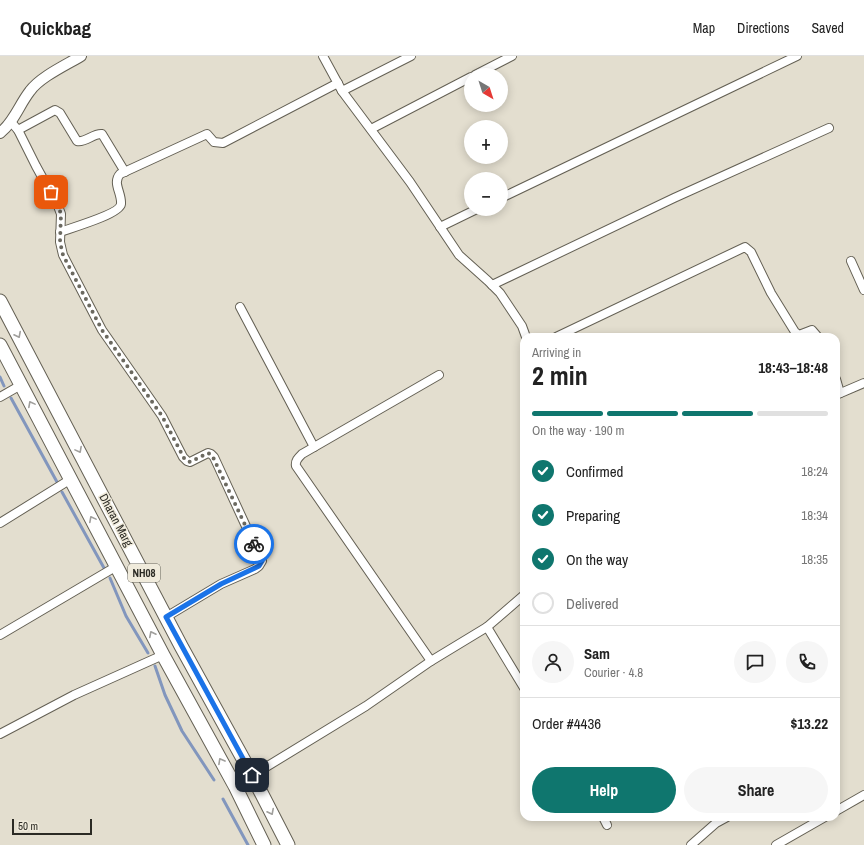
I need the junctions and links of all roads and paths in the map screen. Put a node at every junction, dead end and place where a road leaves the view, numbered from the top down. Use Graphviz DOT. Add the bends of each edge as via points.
graph roads {
  1 [pos="80,56"];
  2 [pos="323,56"];
  3 [pos="411,56"];
  4 [pos="797,56"];
  5 [pos="506,57"];
  6 [pos="487,68"];
  7 [pos="464,81"];
  8 [pos="338,83"];
  9 [pos="342,91"];
  10 [pos="11,122"];
  11 [pos="829,128"];
  12 [pos="371,129"];
  13 [pos="18,130"];
  14 [pos="0,133"];
  15 [pos="125,172"];
  16 [pos="508,195"];
  17 [pos="464,215"];
  18 [pos="440,227"];
  19 [pos="60,232"];
  20 [pos="851,262"];
  21 [pos="492,285"];
  22 [pos="864,290"];
  23 [pos="0,301"];
  24 [pos="240,307"];
  25 [pos="525,333"];
  26 [pos="564,333"];
  27 [pos="796,333"];
  28 [pos="804,333"];
  29 [pos="815,333"];
  30 [pos="0,345"];
  31 [pos="439,375"];
  32 [pos="864,383"];
  33 [pos="21,385"];
  34 [pos="840,393"];
  35 [pos="0,397"];
  36 [pos="314,448"];
  37 [pos="71,479"];
  38 [pos="0,523"];
  39 [pos="117,566"];
  40 [pos="520,598"];
  41 [pos="166,617"];
  42 [pos="487,627"];
  43 [pos="0,636"];
  44 [pos="163,655"];
  45 [pos="431,661"];
  46 [pos="520,681"];
  47 [pos="0,734"];
  48 [pos="252,775"];
  49 [pos="234,786"];
  50 [pos="864,795"];
  51 [pos="840,809"];
  52 [pos="606,821"];
  53 [pos="720,821"];
  54 [pos="818,821"];
  55 [pos="608,825"];
  56 [pos="264,845"];
  57 [pos="288,845"];
  58 [pos="691,845"];
  59 [pos="776,845"];
  1 -- 10 [label="street" via="37,83"];
  2 -- 8 [label="street"];
  3 -- 9 [label="street"];
  4 -- 16 [label="street"];
  5 -- 6 [label="street"];
  7 -- 12 [label="street"];
  8 -- 9 [label="street"];
  8 -- 15 [label="street" via="223,143 214,142 207,134"];
  9 -- 12 [label="street"];
  10 -- 13 [label="street"];
  10 -- 14 [label="street"];
  11 -- 21 [label="street" via="674,198"];
  12 -- 18 [label="street"];
  13 -- 15 [label="street" via="55,110 60,113 77,141 102,134"];
  13 -- 19 [label="street" via="58,206 61,214"];
  15 -- 19 [label="street" via="118,176 117,186 121,204 115,211"];
  17 -- 18 [label="street"];
  18 -- 21 [label="street" via="459,255"];
  19 -- 41 [label="street" via="63,255 102,330 162,416 185,460 190,462 208,453 212,455 262,561 259,566 221,584"];
  20 -- 22 [label="street"];
  21 -- 25 [label="street" via="500,293"];
  23 -- 41 [label="main road, Dharan Marg / NH08, one-way"];
  24 -- 36 [label="street"];
  26 -- 27 [label="street" via="745,247 751,252"];
  28 -- 29 [label="street" via="812,330"];
  30 -- 33 [label="main road, Dharan Marg / NH08"];
  31 -- 36 [label="street"];
  32 -- 34 [label="street"];
  33 -- 35 [label="street"];
  37 -- 33 [label="main road, Dharan Marg / NH08, one-way"];
  36 -- 45 [label="street" via="298,457 296,466"];
  37 -- 38 [label="street"];
  39 -- 37 [label="main road, Dharan Marg / NH08, one-way"];
  39 -- 43 [label="street"];
  44 -- 39 [label="main road, Dharan Marg / NH08, one-way"];
  40 -- 42 [label="street"];
  41 -- 48 [label="main road, Dharan Marg / NH08"];
  42 -- 45 [label="street"];
  42 -- 46 [label="street"];
  44 -- 47 [label="street" via="74,695"];
  49 -- 44 [label="main road, Dharan Marg / NH08, one-way"];
  45 -- 48 [label="street" via="366,706"];
  48 -- 49 [label="street"];
  48 -- 57 [label="main road, Dharan Marg / NH08, one-way"];
  49 -- 56 [label="main road, Dharan Marg / NH08"];
  50 -- 51 [label="street"];
  52 -- 55 [label="street"];
  53 -- 58 [label="street"];
  54 -- 59 [label="street"];
}
